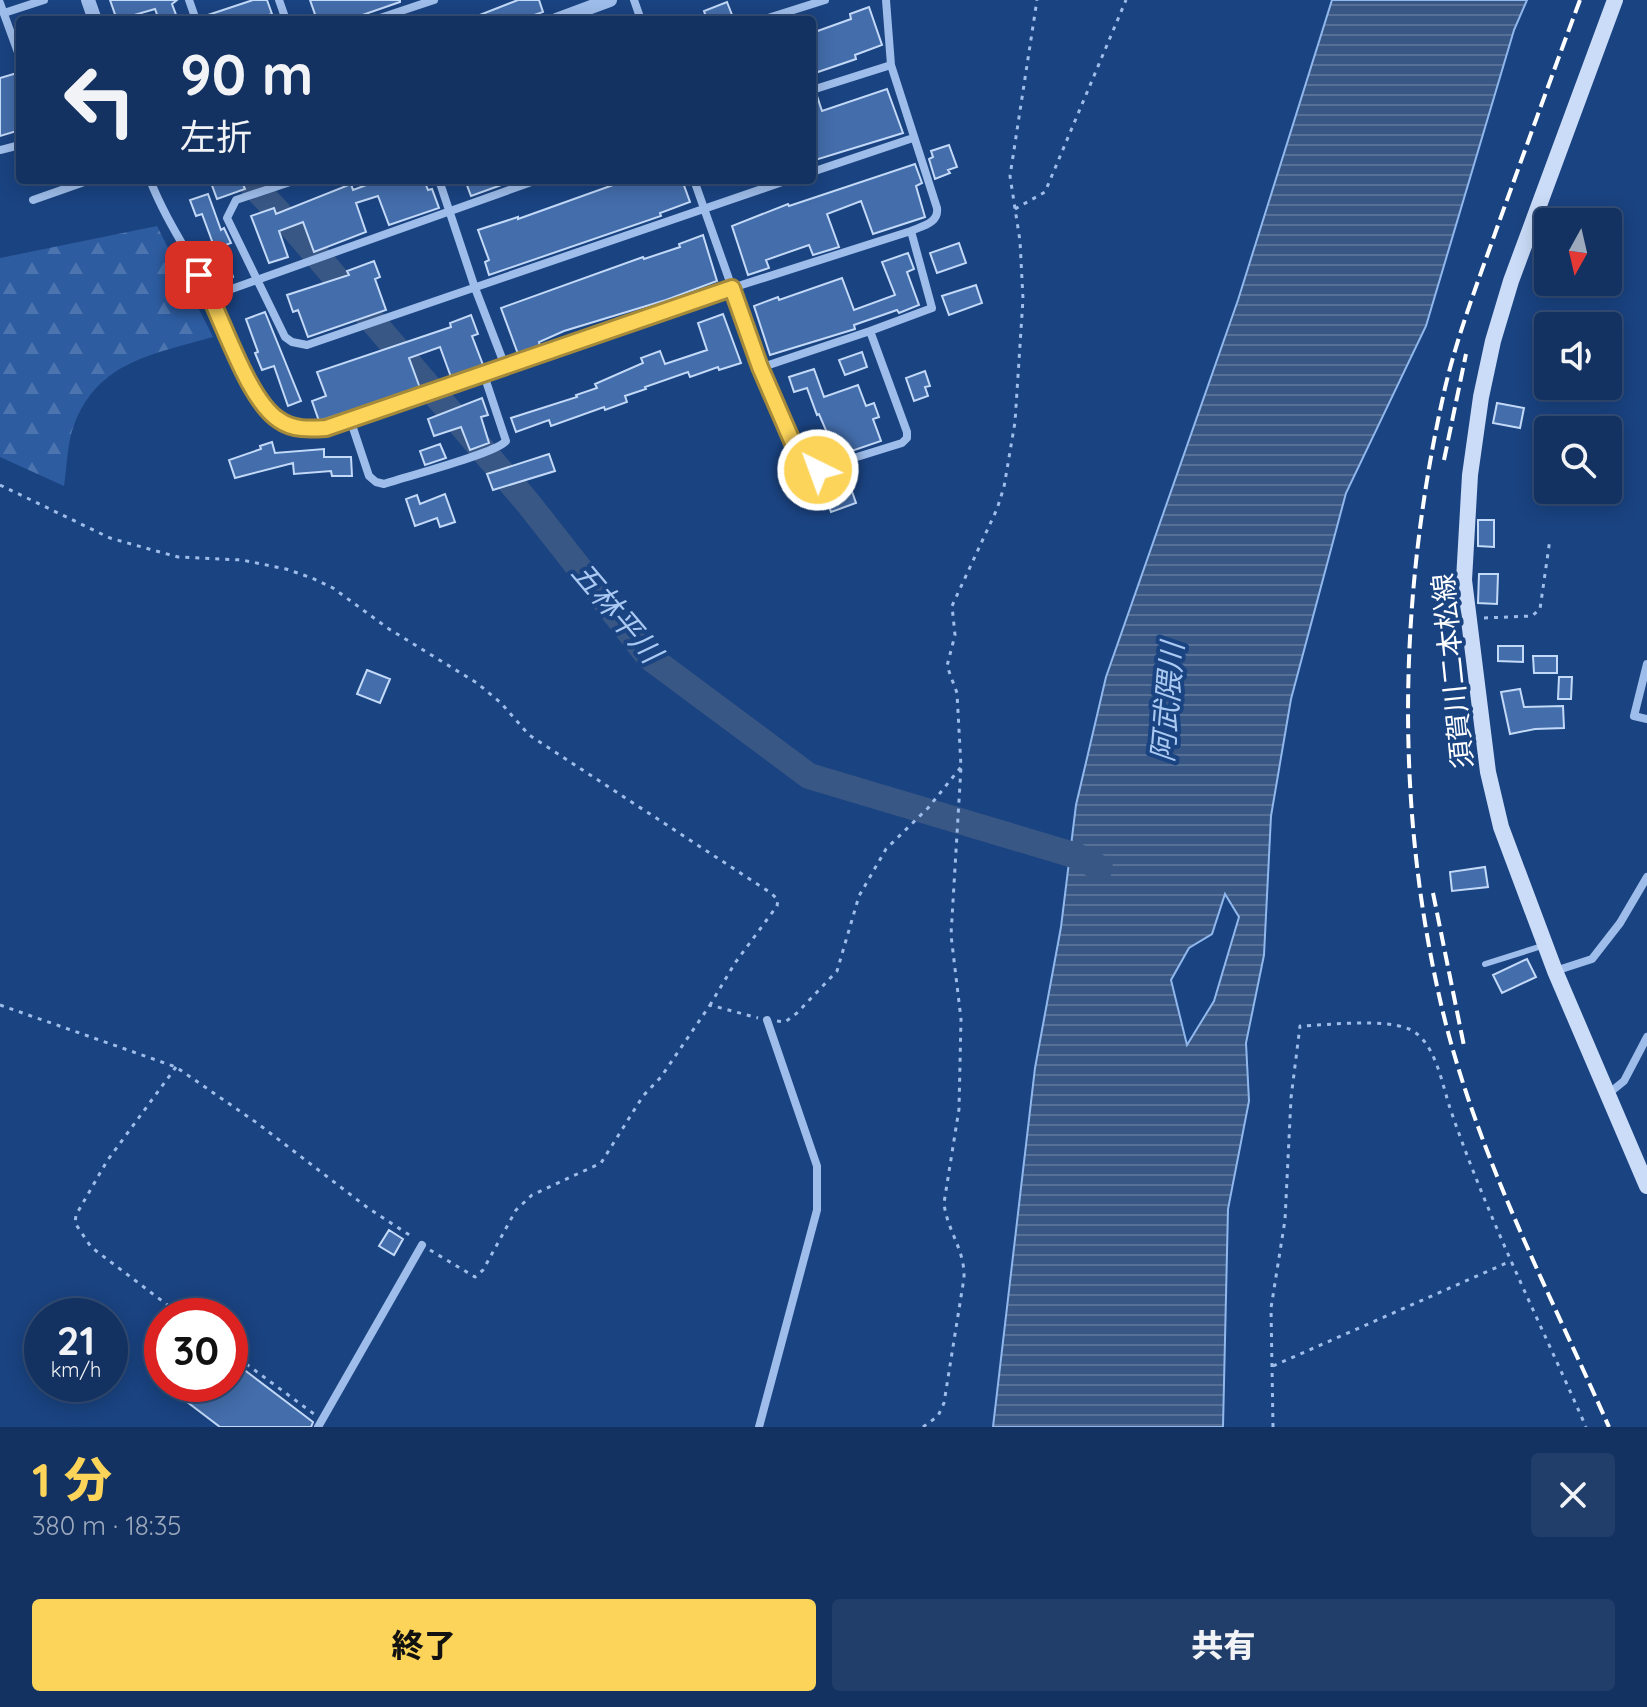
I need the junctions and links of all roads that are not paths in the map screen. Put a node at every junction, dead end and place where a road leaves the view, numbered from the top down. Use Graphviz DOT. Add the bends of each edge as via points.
graph roads {
  1 [pos="44,0"];
  2 [pos="434,0"];
  3 [pos="610,0"];
  4 [pos="825,0"];
  5 [pos="886,0"];
  6 [pos="1615,0"];
  7 [pos="0,3"];
  8 [pos="4,13"];
  9 [pos="386,16"];
  10 [pos="567,16"];
  11 [pos="775,16"];
  12 [pos="16,47"];
  13 [pos="891,65"];
  14 [pos="816,89"];
  15 [pos="913,138"];
  16 [pos="816,171"];
  17 [pos="79,184"];
  18 [pos="152,184"];
  19 [pos="284,184"];
  20 [pos="440,184"];
  21 [pos="525,184"];
  22 [pos="695,184"];
  23 [pos="776,184"];
  24 [pos="33,200"];
  25 [pos="704,208"];
  26 [pos="450,210"];
  27 [pos="911,231"];
  28 [pos="256,281"];
  29 [pos="475,288"];
  30 [pos="732,288"];
  31 [pos="212,296"];
  32 [pos="870,331"];
  33 [pos="505,366"];
  34 [pos="760,368"];
  35 [pos="484,375"];
  36 [pos="350,419"];
  37 [pos="1647,664"];
  38 [pos="1647,719"];
  39 [pos="1647,877"];
  40 [pos="1545,945"];
  41 [pos="1485,964"];
  42 [pos="1555,971"];
  43 [pos="767,1020"];
  44 [pos="1647,1037"];
  45 [pos="1608,1094"];
  46 [pos="1645,1177"];
  47 [pos="422,1245"];
  48 [pos="320,1424"];
  49 [pos="759,1427"];
  1 -- 8 [label="street"];
  2 -- 9 [label="street"];
  3 -- 10 [label="street"];
  4 -- 11 [label="street"];
  5 -- 13 [label="street"];
  6 -- 40 [label="main road, 須賀川二本松線" via="1511,281 1481,397 1470,475 1464,580 1488,772 1501,827"];
  7 -- 8 [label="street"];
  8 -- 12 [label="street"];
  13 -- 14 [label="street"];
  13 -- 15 [label="street"];
  15 -- 16 [label="street"];
  15 -- 27 [label="street" via="938,215"];
  17 -- 24 [label="street"];
  18 -- 31 [label="street" via="162,212"];
  19 -- 28 [label="street" via="236,200 229,210 227,218"];
  20 -- 26 [label="street"];
  21 -- 26 [label="street"];
  22 -- 25 [label="street"];
  23 -- 25 [label="street"];
  25 -- 29 [label="street"];
  25 -- 30 [label="street"];
  26 -- 28 [label="street"];
  26 -- 29 [label="street"];
  27 -- 30 [label="street"];
  27 -- 32 [label="street" via="932,308"];
  28 -- 29 [label="street" via="285,337 307,345"];
  28 -- 31 [label="street"];
  29 -- 33 [label="street"];
  30 -- 33 [label="street"];
  30 -- 34 [label="street"];
  31 -- 36 [label="street" via="247,377 272,416 307,429"];
  32 -- 34 [label="street"];
  32 -- 34 [label="street" via="907,432 902,443 815,470 799,457"];
  33 -- 35 [label="street"];
  35 -- 36 [label="street"];
  35 -- 36 [label="street" via="506,441 481,455 376,482 369,476"];
  37 -- 38 [label="street" via="1634,716"];
  39 -- 42 [label="street" via="1592,959"];
  40 -- 41 [label="lane"];
  40 -- 42 [label="main road, 須賀川二本松線"];
  42 -- 45 [label="main road, 須賀川二本松線"];
  43 -- 49 [label="street" via="817,1166 818,1192"];
  44 -- 45 [label="street" via="1624,1081"];
  45 -- 46 [label="main road, 須賀川二本松線"];
  47 -- 48 [label="street"];
}
